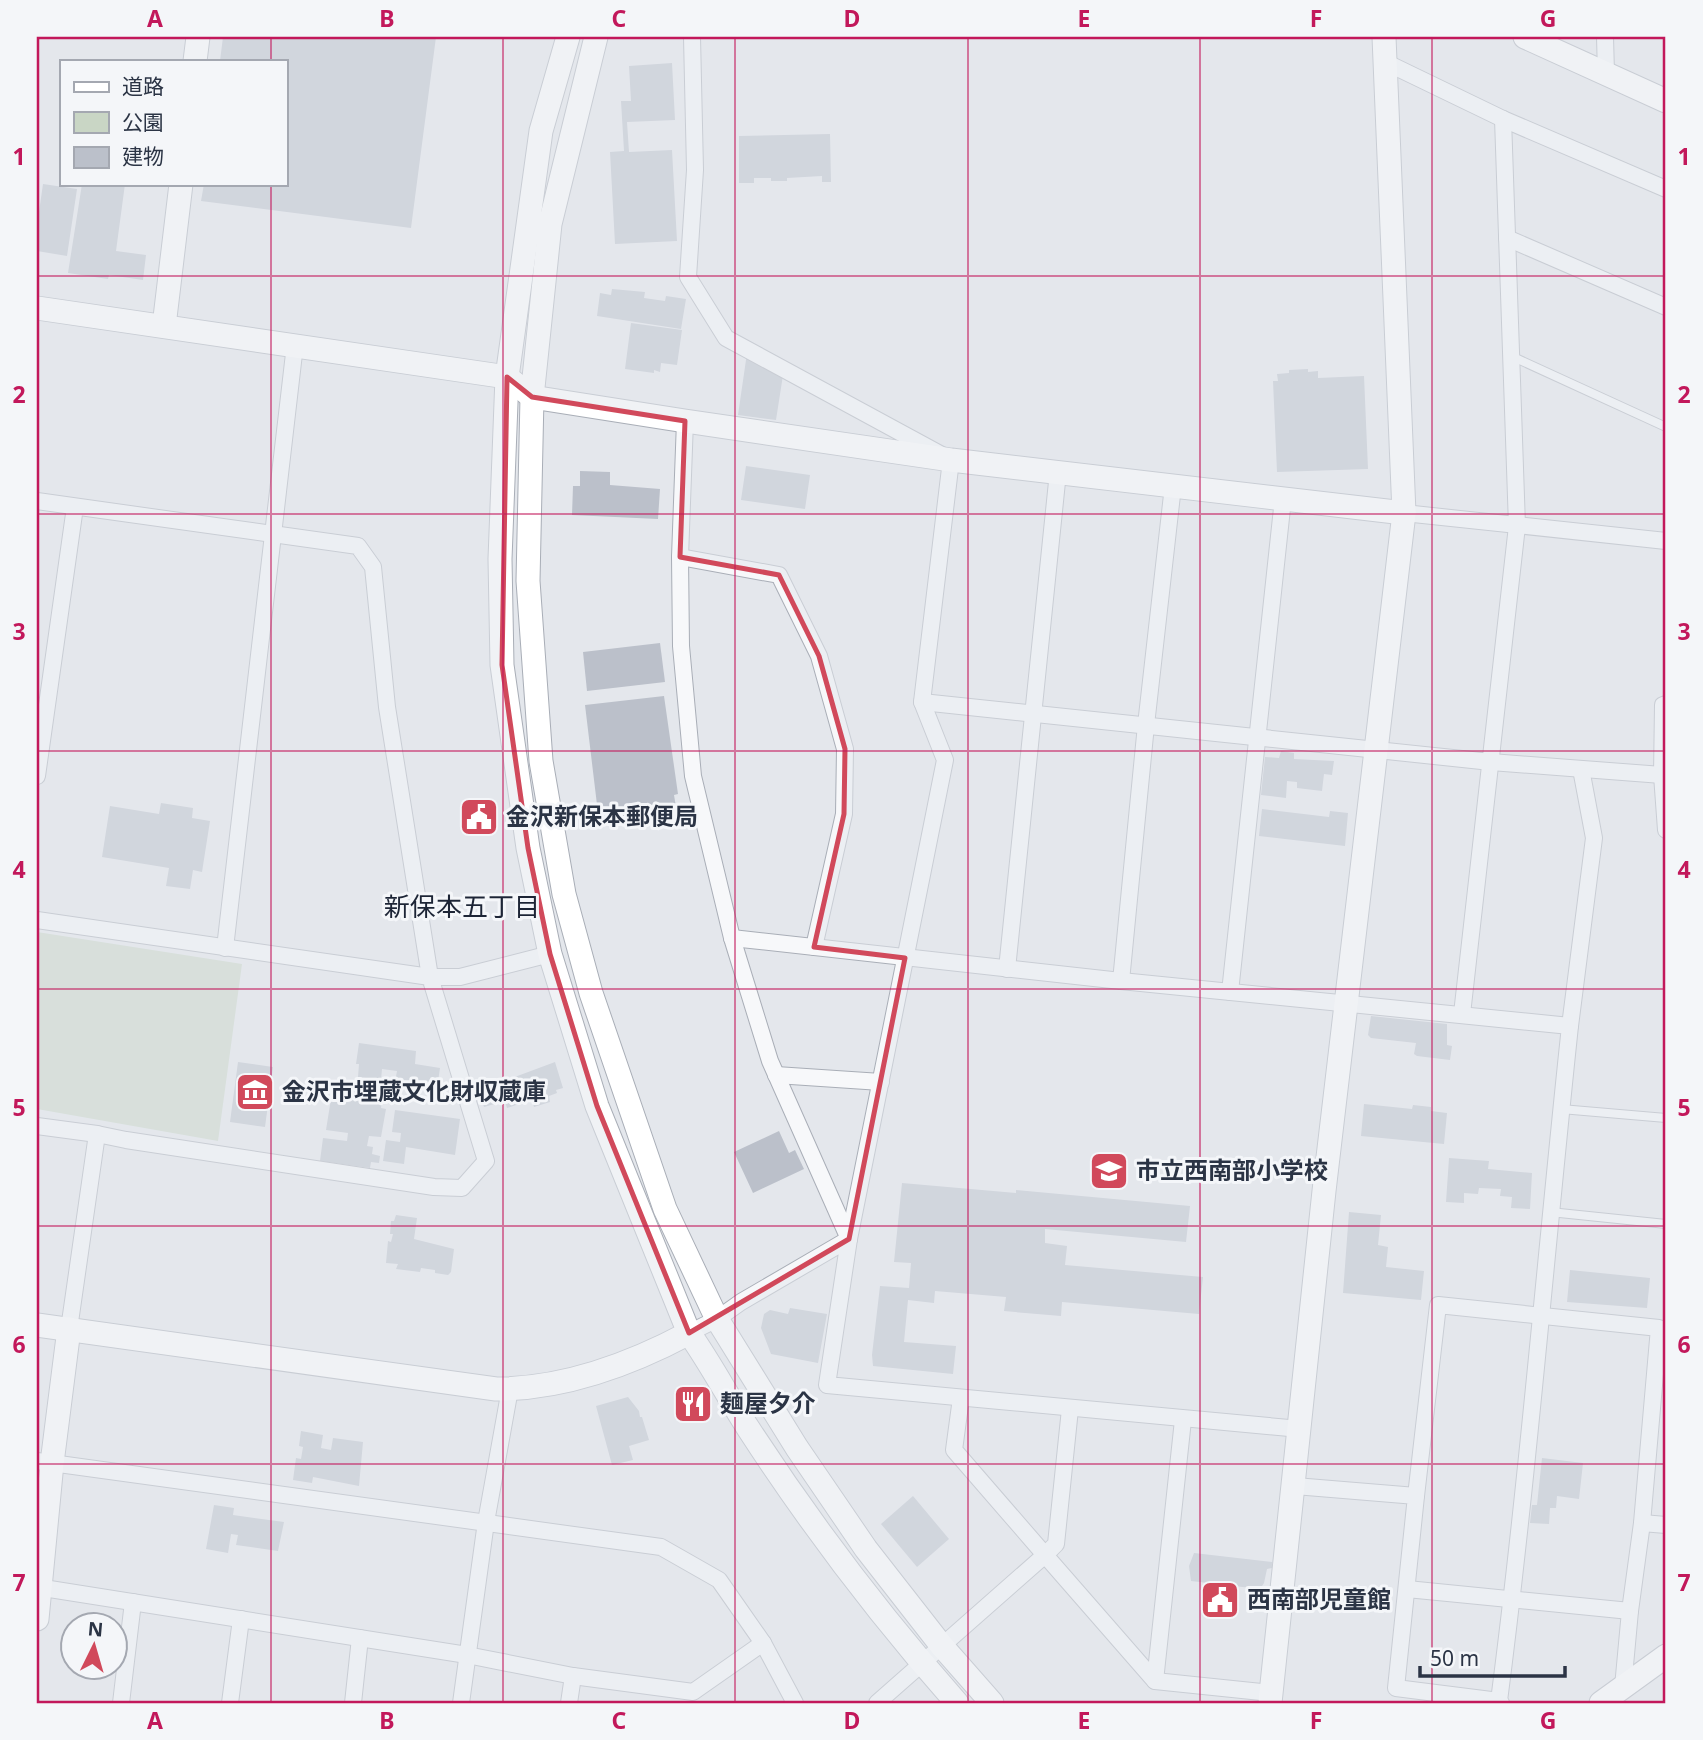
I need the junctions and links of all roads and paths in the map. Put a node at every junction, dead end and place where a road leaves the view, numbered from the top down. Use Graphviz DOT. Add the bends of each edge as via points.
graph roads {
  1 [pos="198,37"];
  2 [pos="568,37"];
  3 [pos="596,37"];
  4 [pos="692,37"];
  5 [pos="1384,37"];
  6 [pos="1525,37"];
  7 [pos="1605,37"];
  8 [pos="195,60"];
  9 [pos="1385,62"];
  10 [pos="1606,73"];
  11 [pos="1666,101"];
  12 [pos="1503,119"];
  13 [pos="181,186"];
  14 [pos="1666,189"];
  15 [pos="1507,238"];
  16 [pos="1666,307"];
  17 [pos="37,308"];
  18 [pos="164,326"];
  19 [pos="295,345"];
  20 [pos="1511,356"];
  21 [pos="507,377"];
  22 [pos="532,397"];
  23 [pos="685,421"];
  24 [pos="1666,426"];
  25 [pos="951,460"];
  26 [pos="1058,472"];
  27 [pos="1173,486"];
  28 [pos="1283,499"];
  29 [pos="37,501"];
  30 [pos="75,506"];
  31 [pos="1404,513"];
  32 [pos="1517,526"];
  33 [pos="273,533"];
  34 [pos="1666,541"];
  35 [pos="680,557"];
  36 [pos="922,702"];
  37 [pos="1666,704"];
  38 [pos="1034,713"];
  39 [pos="1146,725"];
  40 [pos="1259,737"];
  41 [pos="1375,749"];
  42 [pos="1491,762"];
  43 [pos="1581,769"];
  44 [pos="1662,775"];
  45 [pos="37,776"];
  46 [pos="1666,830"];
  47 [pos="37,920"];
  48 [pos="732,938"];
  49 [pos="814,947"];
  50 [pos="225,948"];
  51 [pos="550,954"];
  52 [pos="905,958"];
  53 [pos="1007,969"];
  54 [pos="430,977"];
  55 [pos="1121,981"];
  56 [pos="1230,992"];
  57 [pos="1346,1002"];
  58 [pos="1462,1014"];
  59 [pos="1570,1026"];
  60 [pos="776,1074"];
  61 [pos="880,1082"];
  62 [pos="1561,1109"];
  63 [pos="1666,1118"];
  64 [pos="37,1126"];
  65 [pos="97,1134"];
  66 [pos="1550,1212"];
  67 [pos="1666,1224"];
  68 [pos="849,1239"];
  69 [pos="1542,1317"];
  70 [pos="717,1319"];
  71 [pos="37,1325"];
  72 [pos="69,1329"];
  73 [pos="689,1334"];
  74 [pos="510,1389"];
  75 [pos="961,1398"];
  76 [pos="1070,1409"];
  77 [pos="1183,1420"];
  78 [pos="1300,1429"];
  79 [pos="45,1462"];
  80 [pos="1295,1486"];
  81 [pos="1416,1496"];
  82 [pos="486,1522"];
  83 [pos="1642,1523"];
  84 [pos="1666,1525"];
  85 [pos="1045,1555"];
  86 [pos="39,1587"];
  87 [pos="1407,1590"];
  88 [pos="1512,1599"];
  89 [pos="133,1602"];
  90 [pos="1630,1611"];
  91 [pos="37,1619"];
  92 [pos="241,1619"];
  93 [pos="360,1638"];
  94 [pos="763,1643"];
  95 [pos="941,1645"];
  96 [pos="467,1655"];
  97 [pos="1666,1656"];
  98 [pos="923,1664"];
  99 [pos="573,1676"];
  100 [pos="1155,1681"];
  101 [pos="1623,1687"];
  102 [pos="692,1698"];
  103 [pos="1271,1698"];
  104 [pos="1500,1702"];
  105 [pos="121,1703"];
  106 [pos="230,1703"];
  107 [pos="352,1703"];
  108 [pos="461,1703"];
  109 [pos="569,1703"];
  110 [pos="795,1703"];
  111 [pos="877,1703"];
  112 [pos="957,1703"];
  113 [pos="992,1703"];
  114 [pos="1601,1703"];
  1 -- 8 [label="street"];
  2 -- 21 [label="street" via="541,131"];
  3 -- 22 [label="street" via="550,224"];
  4 -- 25 [label="street" via="695,170 688,277 726,338"];
  5 -- 9 [label="street"];
  6 -- 10 [label="street"];
  7 -- 10 [label="street"];
  9 -- 12 [label="street"];
  9 -- 31 [label="street"];
  10 -- 11 [label="street"];
  12 -- 14 [label="street"];
  12 -- 15 [label="street"];
  13 -- 18 [label="street"];
  15 -- 16 [label="street"];
  15 -- 20 [label="street"];
  17 -- 18 [label="street"];
  18 -- 19 [label="street"];
  19 -- 21 [label="street"];
  19 -- 33 [label="street"];
  20 -- 24 [label="lane"];
  20 -- 32 [label="street"];
  21 -- 22 [label="street"];
  21 -- 51 [label="street" via="500,559 502,665 527,848"];
  22 -- 23 [label="street"];
  22 -- 70 [label="street" via="528,582 541,761 564,894 590,993 665,1209"];
  23 -- 25 [label="street"];
  23 -- 35 [label="street"];
  25 -- 26 [label="street"];
  25 -- 36 [label="street"];
  26 -- 27 [label="street"];
  26 -- 38 [label="street"];
  27 -- 28 [label="street"];
  27 -- 39 [label="street"];
  28 -- 31 [label="street"];
  28 -- 40 [label="street"];
  29 -- 30 [label="street"];
  30 -- 33 [label="street"];
  30 -- 45 [label="street"];
  31 -- 32 [label="street"];
  31 -- 41 [label="street"];
  32 -- 34 [label="street"];
  32 -- 42 [label="street"];
  33 -- 50 [label="street"];
  33 -- 54 [label="street" via="358,546 373,567 387,707"];
  35 -- 48 [label="street" via="681,646 692,776"];
  35 -- 49 [label="street" via="779,575 819,656 845,749 845,775 844,814"];
  36 -- 38 [label="street"];
  36 -- 52 [label="street" via="944,760"];
  37 -- 44 [label="street"];
  38 -- 39 [label="street"];
  38 -- 53 [label="street"];
  39 -- 40 [label="street"];
  39 -- 55 [label="street"];
  40 -- 41 [label="street"];
  40 -- 56 [label="street"];
  41 -- 42 [label="street"];
  41 -- 57 [label="street"];
  42 -- 43 [label="street"];
  42 -- 58 [label="street"];
  43 -- 44 [label="street"];
  43 -- 59 [label="street" via="1594,838"];
  44 -- 46 [label="street"];
  47 -- 50 [label="street"];
  48 -- 49 [label="street"];
  48 -- 60 [label="street"];
  49 -- 52 [label="street"];
  50 -- 54 [label="street"];
  51 -- 54 [label="street" via="460,977"];
  51 -- 73 [label="street" via="597,1106"];
  52 -- 53 [label="street"];
  52 -- 61 [label="street"];
  53 -- 55 [label="street"];
  54 -- 65 [label="street" via="486,1161 462,1188"];
  55 -- 56 [label="street"];
  56 -- 57 [label="street"];
  57 -- 58 [label="street"];
  57 -- 78 [label="street"];
  58 -- 59 [label="street"];
  59 -- 62 [label="street"];
  60 -- 61 [label="street"];
  60 -- 68 [label="street"];
  61 -- 68 [label="street"];
  62 -- 63 [label="lane"];
  62 -- 66 [label="street"];
  64 -- 65 [label="street"];
  65 -- 72 [label="street"];
  66 -- 67 [label="lane"];
  66 -- 69 [label="street"];
  68 -- 70 [label="street"];
  68 -- 75 [label="street" via="827,1385"];
  69 -- 81 [label="street" via="1438,1305"];
  69 -- 83 [label="street" via="1659,1328"];
  69 -- 88 [label="street"];
  70 -- 73 [label="street"];
  70 -- 95 [label="street" via="851,1527"];
  71 -- 72 [label="street"];
  72 -- 74 [label="street"];
  72 -- 79 [label="street"];
  73 -- 74 [label="street" via="594,1374"];
  73 -- 98 [label="street" via="837,1557"];
  74 -- 82 [label="street"];
  75 -- 76 [label="street"];
  75 -- 85 [label="street" via="954,1450"];
  76 -- 77 [label="street"];
  76 -- 85 [label="street" via="1056,1544"];
  77 -- 78 [label="street"];
  77 -- 100 [label="street"];
  78 -- 80 [label="street"];
  79 -- 82 [label="street"];
  79 -- 86 [label="street"];
  80 -- 81 [label="street"];
  80 -- 103 [label="street"];
  81 -- 87 [label="street"];
  82 -- 94 [label="street" via="662,1547 719,1580"];
  82 -- 96 [label="street"];
  83 -- 84 [label="street"];
  83 -- 90 [label="street"];
  85 -- 95 [label="street"];
  85 -- 100 [label="street"];
  86 -- 89 [label="street"];
  86 -- 91 [label="street"];
  87 -- 88 [label="street"];
  87 -- 104 [label="street" via="1396,1688"];
  88 -- 90 [label="street"];
  88 -- 104 [label="street"];
  89 -- 92 [label="street"];
  89 -- 105 [label="street"];
  90 -- 101 [label="street"];
  92 -- 93 [label="street"];
  92 -- 106 [label="street"];
  93 -- 96 [label="street"];
  93 -- 107 [label="street"];
  94 -- 102 [label="street"];
  94 -- 110 [label="street"];
  95 -- 98 [label="street"];
  95 -- 113 [label="street"];
  96 -- 99 [label="street"];
  96 -- 108 [label="street"];
  97 -- 101 [label="street"];
  98 -- 111 [label="street"];
  98 -- 112 [label="street"];
  99 -- 102 [label="street"];
  99 -- 109 [label="street"];
  100 -- 103 [label="street"];
  101 -- 114 [label="street"];
}
